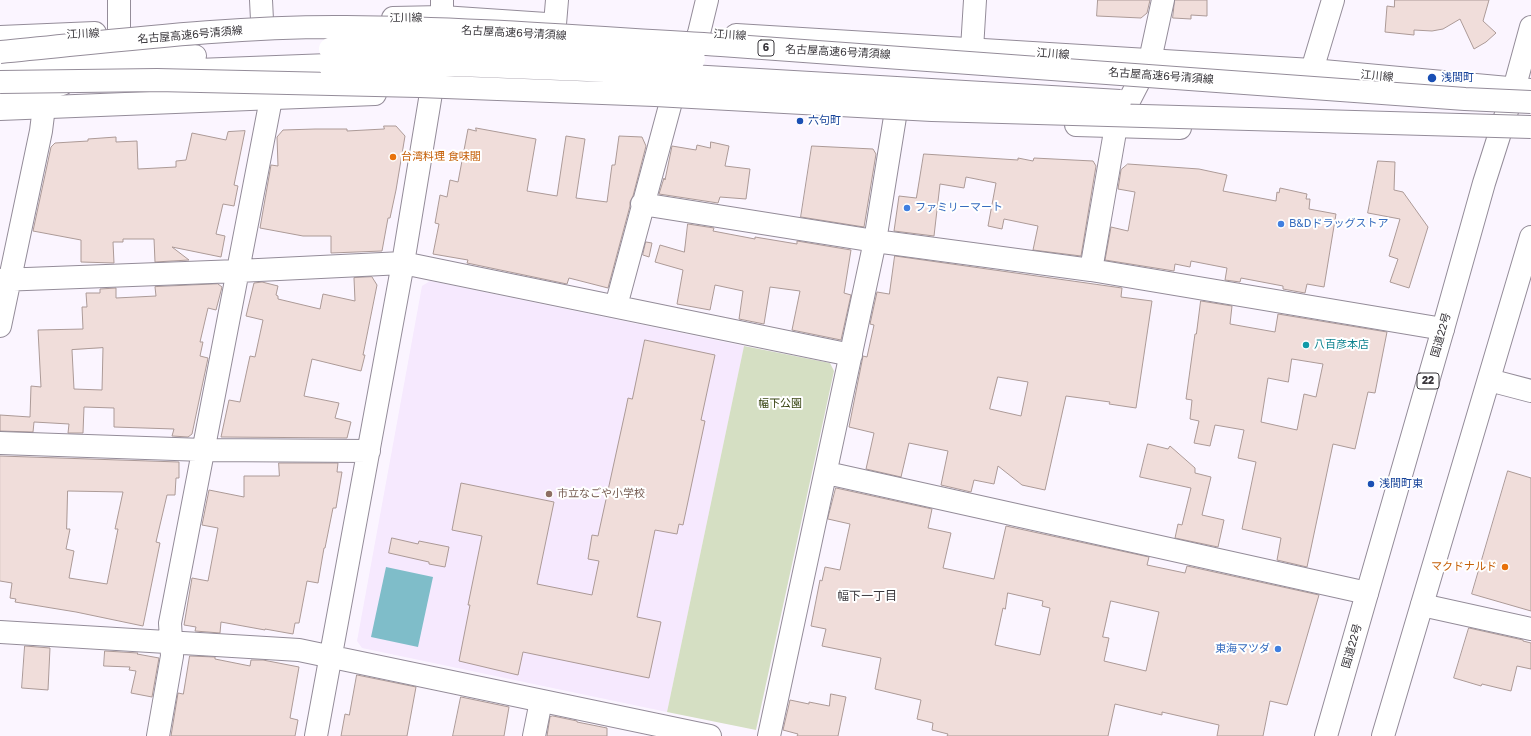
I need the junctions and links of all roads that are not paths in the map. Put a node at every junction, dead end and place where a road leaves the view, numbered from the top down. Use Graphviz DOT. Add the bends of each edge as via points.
graph roads {
  1 [pos="120,0"];
  2 [pos="557,0"];
  3 [pos="707,0"];
  4 [pos="975,0"];
  5 [pos="1162,0"];
  6 [pos="1333,0"];
  7 [pos="442,9"];
  8 [pos="261,10"];
  9 [pos="555,24"];
  10 [pos="1531,27"];
  11 [pos="118,32"];
  12 [pos="699,33"];
  13 [pos="0,37"];
  14 [pos="972,49"];
  15 [pos="0,52"];
  16 [pos="330,57"];
  17 [pos="1150,60"];
  18 [pos="0,65"];
  19 [pos="1312,70"];
  20 [pos="0,82"];
  21 [pos="1522,89"];
  22 [pos="431,92"];
  23 [pos="271,99"];
  24 [pos="1465,99"];
  25 [pos="671,102"];
  26 [pos="1531,102"];
  27 [pos="0,103"];
  28 [pos="44,107"];
  29 [pos="0,109"];
  30 [pos="895,117"];
  31 [pos="1456,124"];
  32 [pos="1116,126"];
  33 [pos="1531,127"];
  34 [pos="1499,136"];
  35 [pos="1531,136"];
  36 [pos="642,204"];
  37 [pos="1531,237"];
  38 [pos="875,241"];
  39 [pos="403,263"];
  40 [pos="1091,270"];
  41 [pos="238,271"];
  42 [pos="5,280"];
  43 [pos="616,306"];
  44 [pos="0,326"];
  45 [pos="1443,329"];
  46 [pos="851,355"];
  47 [pos="1489,380"];
  48 [pos="1531,391"];
  49 [pos="0,443"];
  50 [pos="204,450"];
  51 [pos="369,451"];
  52 [pos="827,473"];
  53 [pos="1367,593"];
  54 [pos="1422,605"];
  55 [pos="1531,629"];
  56 [pos="0,632"];
  57 [pos="170,642"];
  58 [pos="330,657"];
  59 [pos="541,701"];
  60 [pos="682,733"];
  61 [pos="158,736"];
  62 [pos="316,736"];
  63 [pos="534,736"];
  64 [pos="710,736"];
  65 [pos="770,736"];
  66 [pos="1326,736"];
  67 [pos="1383,736"];
  1 -- 11 [label="main road"];
  2 -- 9 [label="main road"];
  3 -- 12 [label="main road"];
  4 -- 14 [label="main road"];
  5 -- 17 [label="main road"];
  6 -- 19 [label="main road"];
  7 -- 8 [label="main road, 江川線"];
  7 -- 9 [label="main road, 江川線"];
  7 -- 22 [label="main road"];
  8 -- 11 [label="main road, 江川線"];
  9 -- 12 [label="main road, 江川線"];
  10 -- 21 [label="main road, 国道22号 / 22"];
  11 -- 13 [label="main road, 江川線"];
  12 -- 14 [label="main road, 江川線"];
  12 -- 25 [label="main road"];
  14 -- 17 [label="main road, 江川線"];
  15 -- 24 [label="main road, 名古屋高速6号清須線 / 6, bridge" via="210,32 344,27 416,29 946,59"];
  16 -- 18 [label="main road"];
  16 -- 24 [label="main road, bridge" via="455,49 869,67 1288,92"];
  16 -- 27 [label="main road" via="94,74"];
  16 -- 31 [label="main road, bridge" via="1044,96"];
  17 -- 19 [label="main road, 江川線"];
  17 -- 32 [label="main road"];
  19 -- 21 [label="main road, 江川線"];
  20 -- 31 [label="main road, bridge" via="157,80 419,86 932,110"];
  21 -- 34 [label="main road, 国道22号 / 22"];
  22 -- 23 [label="main road"];
  22 -- 25 [label="main road"];
  22 -- 39 [label="main road"];
  23 -- 28 [label="main road"];
  23 -- 41 [label="main road"];
  24 -- 26 [label="main road, 名古屋高速6号清須線 / 6, bridge"];
  25 -- 30 [label="main road"];
  25 -- 36 [label="main road"];
  28 -- 29 [label="main road"];
  28 -- 42 [label="main road" via="42,131"];
  30 -- 32 [label="main road"];
  30 -- 38 [label="main road"];
  31 -- 33 [label="main road, bridge"];
  32 -- 34 [label="main road"];
  32 -- 40 [label="main road"];
  34 -- 35 [label="main road"];
  34 -- 45 [label="main road, 国道22号 / 22"];
  36 -- 38 [label="main road"];
  36 -- 43 [label="main road"];
  37 -- 47 [label="main road"];
  38 -- 40 [label="main road"];
  38 -- 46 [label="main road"];
  39 -- 41 [label="main road"];
  39 -- 43 [label="main road"];
  39 -- 51 [label="main road"];
  40 -- 45 [label="main road"];
  41 -- 42 [label="main road"];
  41 -- 50 [label="main road"];
  42 -- 44 [label="main road"];
  43 -- 46 [label="main road"];
  45 -- 53 [label="main road, 国道22号 / 22"];
  46 -- 52 [label="main road"];
  47 -- 48 [label="main road"];
  47 -- 54 [label="main road"];
  49 -- 50 [label="main road"];
  50 -- 51 [label="main road"];
  50 -- 57 [label="main road" via="170,623"];
  51 -- 58 [label="main road"];
  52 -- 53 [label="main road"];
  52 -- 65 [label="main road"];
  53 -- 66 [label="main road, 国道22号 / 22"];
  54 -- 55 [label="main road"];
  54 -- 67 [label="main road"];
  56 -- 57 [label="main road"];
  57 -- 58 [label="main road" via="299,650"];
  57 -- 61 [label="main road" via="172,656"];
  58 -- 59 [label="main road"];
  58 -- 62 [label="main road"];
  59 -- 60 [label="main road"];
  59 -- 63 [label="main road"];
  60 -- 64 [label="main road"];
}
